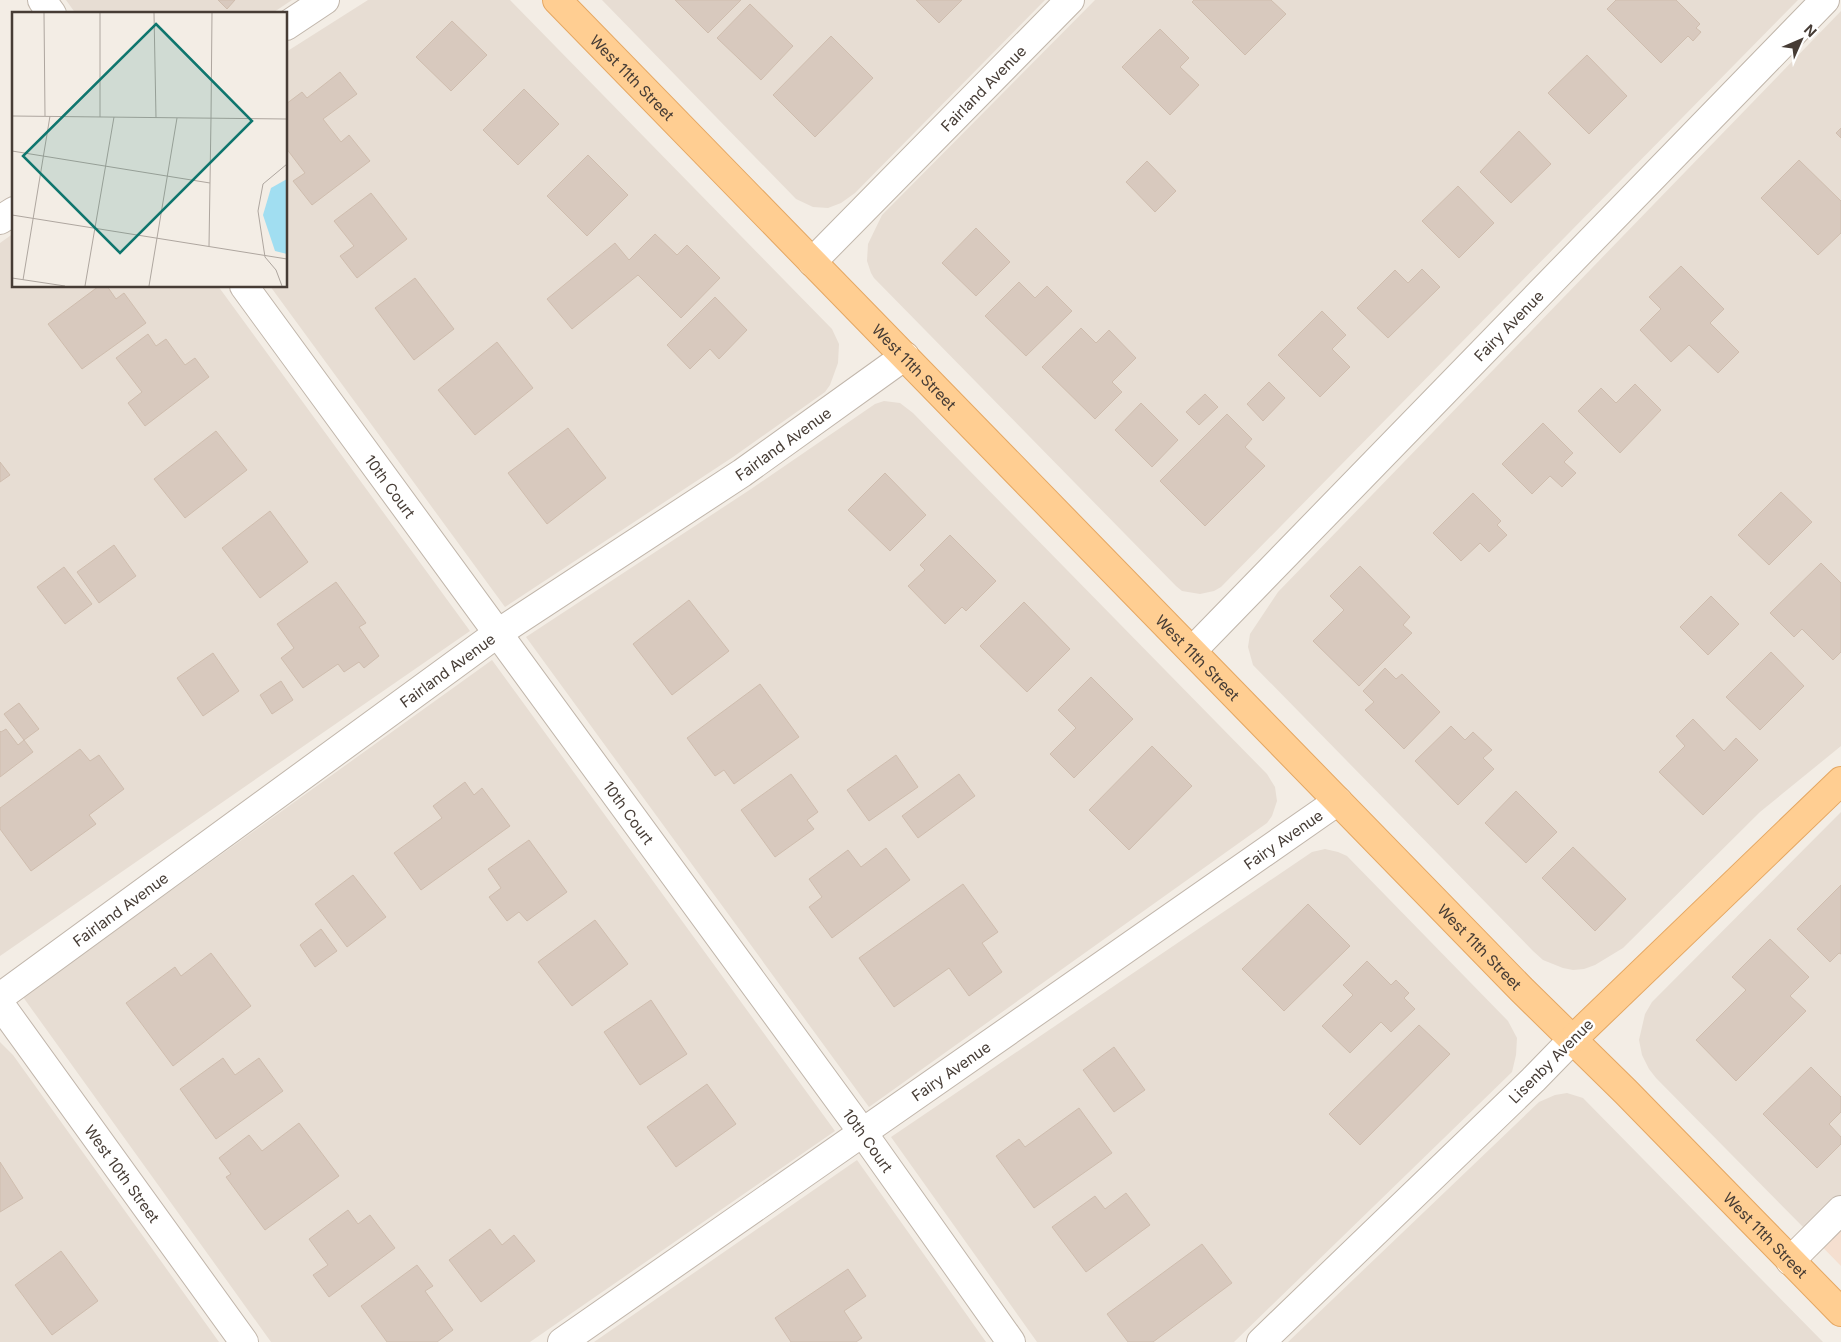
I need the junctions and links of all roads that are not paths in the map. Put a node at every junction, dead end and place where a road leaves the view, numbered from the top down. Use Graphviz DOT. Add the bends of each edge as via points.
graph roads {
  1 [pos="42,0"];
  2 [pos="326,0"];
  3 [pos="557,0"];
  4 [pos="1070,0"];
  5 [pos="1825,0"];
  6 [pos="51,12"];
  7 [pos="288,25"];
  8 [pos="12,212"];
  9 [pos="0,220"];
  10 [pos="812,262"];
  11 [pos="245,288"];
  12 [pos="905,356"];
  13 [pos="498,633"];
  14 [pos="1192,651"];
  15 [pos="1841,781"];
  16 [pos="1338,801"];
  17 [pos="0,997"];
  18 [pos="0,1004"];
  19 [pos="1572,1040"];
  20 [pos="863,1133"];
  21 [pos="1841,1210"];
  22 [pos="1790,1261"];
  23 [pos="1841,1312"];
  24 [pos="244,1342"];
  25 [pos="562,1342"];
  26 [pos="1012,1342"];
  27 [pos="1261,1342"];
  1 -- 6 [label="street"];
  2 -- 7 [label="street"];
  3 -- 10 [label="main road, West 11th Street"];
  4 -- 10 [label="street, Fairland Avenue"];
  5 -- 14 [label="street, Fairy Avenue"];
  8 -- 9 [label="street"];
  10 -- 12 [label="main road, West 11th Street"];
  11 -- 13 [label="street, 10th Court"];
  12 -- 13 [label="street, Fairland Avenue" via="742,473"];
  12 -- 14 [label="main road, West 11th Street"];
  13 -- 17 [label="street, Fairland Avenue"];
  13 -- 20 [label="street, 10th Court"];
  14 -- 16 [label="main road, West 11th Street"];
  15 -- 19 [label="main road, Lisenby Avenue"];
  16 -- 19 [label="main road, West 11th Street"];
  16 -- 20 [label="street, Fairy Avenue"];
  18 -- 24 [label="street, West 10th Street"];
  19 -- 22 [label="main road, West 11th Street"];
  19 -- 27 [label="street, Lisenby Avenue"];
  20 -- 25 [label="street, Fairy Avenue"];
  20 -- 26 [label="street, 10th Court"];
  21 -- 22 [label="street"];
  22 -- 23 [label="main road, West 11th Street"];
}
